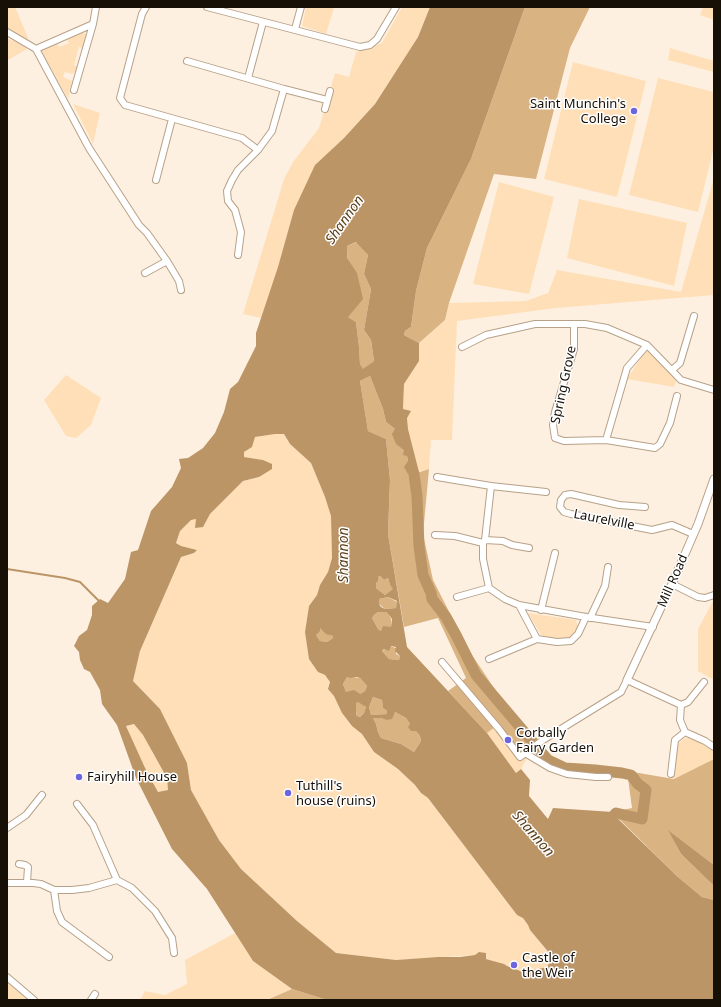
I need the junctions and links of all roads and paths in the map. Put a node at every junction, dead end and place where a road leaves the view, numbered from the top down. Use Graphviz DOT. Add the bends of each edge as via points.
graph roads {
  1 [pos="96,7"];
  2 [pos="146,7"];
  3 [pos="207,7"];
  4 [pos="235,7"];
  5 [pos="301,7"];
  6 [pos="396,7"];
  7 [pos="233,14"];
  8 [pos="263,22"];
  9 [pos="93,24"];
  10 [pos="295,29"];
  11 [pos="7,32"];
  12 [pos="36,49"];
  13 [pos="187,62"];
  14 [pos="248,78"];
  15 [pos="284,88"];
  16 [pos="74,90"];
  17 [pos="330,91"];
  18 [pos="327,100"];
  19 [pos="325,109"];
  20 [pos="172,119"];
  21 [pos="258,150"];
  22 [pos="156,180"];
  23 [pos="238,255"];
  24 [pos="167,262"];
  25 [pos="145,273"];
  26 [pos="181,290"];
  27 [pos="694,316"];
  28 [pos="574,324"];
  29 [pos="647,345"];
  30 [pos="462,347"];
  31 [pos="672,370"];
  32 [pos="714,390"];
  33 [pos="677,396"];
  34 [pos="606,440"];
  35 [pos="438,477"];
  36 [pos="714,479"];
  37 [pos="491,486"];
  38 [pos="546,492"];
  39 [pos="645,507"];
  40 [pos="436,534"];
  41 [pos="693,534"];
  42 [pos="484,542"];
  43 [pos="529,548"];
  44 [pos="555,553"];
  45 [pos="608,567"];
  46 [pos="672,584"];
  47 [pos="489,588"];
  48 [pos="714,595"];
  49 [pos="457,597"];
  50 [pos="519,605"];
  51 [pos="541,610"];
  52 [pos="588,618"];
  53 [pos="652,627"];
  54 [pos="537,639"];
  55 [pos="489,659"];
  56 [pos="442,662"];
  57 [pos="627,680"];
  58 [pos="704,682"];
  59 [pos="681,705"];
  60 [pos="685,732"];
  61 [pos="714,747"];
  62 [pos="525,753"];
  63 [pos="671,774"];
  64 [pos="608,777"];
  65 [pos="42,795"];
  66 [pos="76,804"];
  67 [pos="7,828"];
  68 [pos="19,864"];
  69 [pos="117,880"];
  70 [pos="7,882"];
  71 [pos="27,882"];
  72 [pos="54,890"];
  73 [pos="174,953"];
  74 [pos="110,957"];
  75 [pos="7,977"];
  76 [pos="95,994"];
  77 [pos="34,1000"];
  78 [pos="91,1000"];
  1 -- 9 [label="street"];
  2 -- 20 [label="street" via="120,98 124,106"];
  3 -- 7 [label="street"];
  4 -- 7 [label="street"];
  5 -- 10 [label="street"];
  6 -- 10 [label="street" via="377,39 370,45 360,47"];
  7 -- 8 [label="street"];
  8 -- 10 [label="street"];
  8 -- 14 [label="street"];
  9 -- 12 [label="street"];
  9 -- 16 [label="street"];
  11 -- 12 [label="street"];
  12 -- 24 [label="street" via="90,148 138,225 147,233"];
  13 -- 14 [label="street"];
  14 -- 15 [label="street"];
  15 -- 18 [label="street"];
  15 -- 21 [label="street" via="272,132"];
  17 -- 18 [label="street"];
  18 -- 19 [label="street"];
  20 -- 21 [label="street" via="242,138"];
  20 -- 22 [label="street"];
  21 -- 23 [label="street" via="238,170 226,191 241,232"];
  24 -- 25 [label="street"];
  24 -- 26 [label="street" via="179,281"];
  27 -- 31 [label="street" via="680,363"];
  28 -- 29 [label="street" via="607,328"];
  28 -- 30 [label="street" via="521,326 486,335"];
  28 -- 34 [label="street, Spring Grove" via="574,349 555,412 555,438 564,442"];
  29 -- 31 [label="street"];
  29 -- 34 [label="street" via="627,368"];
  31 -- 32 [label="street" via="681,380"];
  33 -- 34 [label="street" via="670,423 660,444 655,448"];
  35 -- 37 [label="street"];
  36 -- 41 [label="street, Mill Road"];
  37 -- 38 [label="street"];
  37 -- 42 [label="street"];
  39 -- 41 [label="street, Laurelville" via="619,505 571,494 565,495 560,507 564,512 571,514 652,530 672,525"];
  40 -- 42 [label="street"];
  41 -- 46 [label="street, Mill Road"];
  42 -- 43 [label="street" via="503,541"];
  42 -- 47 [label="street" via="483,560"];
  44 -- 51 [label="street"];
  45 -- 52 [label="street" via="606,586"];
  46 -- 48 [label="street" via="698,597"];
  46 -- 53 [label="street, Mill Road"];
  47 -- 49 [label="street"];
  47 -- 50 [label="street"];
  50 -- 51 [label="street"];
  50 -- 54 [label="street"];
  51 -- 52 [label="street"];
  52 -- 53 [label="street"];
  52 -- 54 [label="street" via="571,641"];
  53 -- 57 [label="street, Mill Road"];
  54 -- 55 [label="street"];
  56 -- 62 [label="street" via="520,757"];
  57 -- 59 [label="street"];
  57 -- 62 [label="street" via="621,692"];
  58 -- 59 [label="street" via="688,702"];
  59 -- 60 [label="street" via="680,720"];
  60 -- 61 [label="street"];
  60 -- 63 [label="street" via="675,740"];
  62 -- 64 [label="street" via="550,768 567,774"];
  65 -- 67 [label="street" via="26,815"];
  66 -- 69 [label="street" via="93,825"];
  68 -- 71 [label="street" via="28,867"];
  69 -- 72 [label="street" via="89,888"];
  69 -- 73 [label="street" via="132,888 155,911 172,938"];
  70 -- 71 [label="street"];
  71 -- 72 [label="street" via="41,884"];
  72 -- 74 [label="street" via="57,911 62,922"];
  75 -- 77 [label="street"];
  76 -- 78 [label="street"];
}
